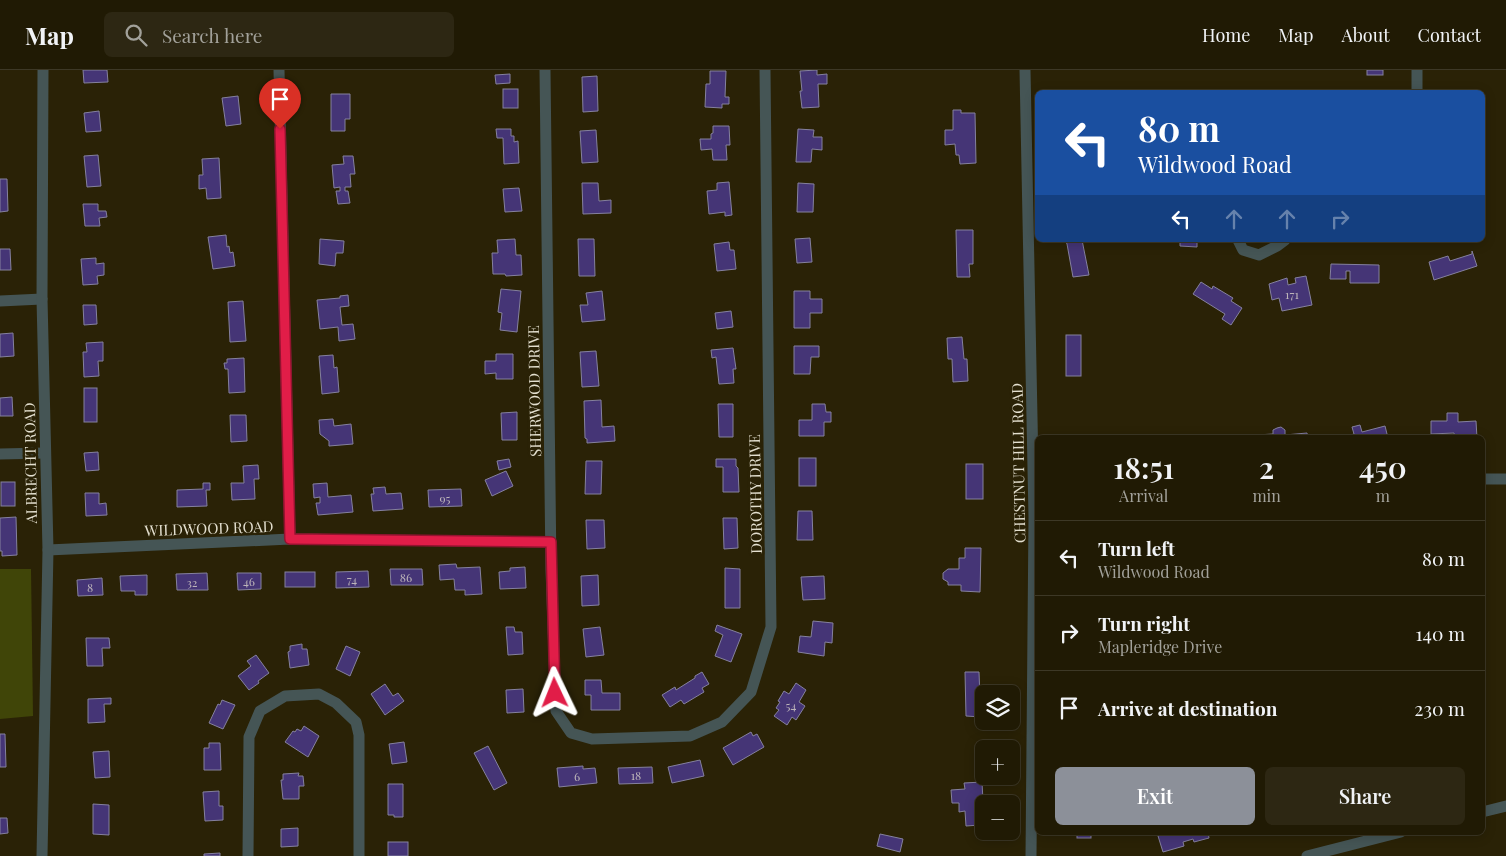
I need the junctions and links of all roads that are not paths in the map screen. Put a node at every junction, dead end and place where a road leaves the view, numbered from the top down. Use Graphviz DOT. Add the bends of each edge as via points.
graph roads {
  1 [pos="43,70"];
  2 [pos="279,70"];
  3 [pos="545,70"];
  4 [pos="765,70"];
  5 [pos="1025,70"];
  6 [pos="1417,70"];
  7 [pos="1417,90"];
  8 [pos="1239,242"];
  9 [pos="1282,242"];
  10 [pos="42,299"];
  11 [pos="0,300"];
  12 [pos="45,452"];
  13 [pos="0,454"];
  14 [pos="1035,476"];
  15 [pos="1485,479"];
  16 [pos="1506,479"];
  17 [pos="290,539"];
  18 [pos="551,542"];
  19 [pos="48,550"];
  20 [pos="1035,585"];
  21 [pos="556,711"];
  22 [pos="1506,806"];
  23 [pos="1485,811"];
  24 [pos="1389,835"];
  25 [pos="42,856"];
  26 [pos="248,856"];
  27 [pos="359,856"];
  28 [pos="1031,856"];
  29 [pos="1307,856"];
  1 -- 10 [label="street, ALBRECHT ROAD"];
  2 -- 17 [label="street"];
  3 -- 18 [label="street, SHERWOOD DRIVE"];
  4 -- 21 [label="street, DOROTHY DRIVE" via="771,627 751,692 722,722 690,736 592,738 571,733"];
  5 -- 14 [label="street, CHESTNUT HILL ROAD"];
  6 -- 7 [label="street"];
  8 -- 9 [label="street" via="1242,250 1258,255"];
  10 -- 11 [label="street"];
  10 -- 12 [label="street, ALBRECHT ROAD"];
  12 -- 13 [label="street"];
  12 -- 19 [label="street, ALBRECHT ROAD"];
  15 -- 16 [label="street"];
  17 -- 18 [label="street, WILDWOOD ROAD"];
  17 -- 19 [label="street, WILDWOOD ROAD"];
  18 -- 21 [label="street, SHERWOOD DRIVE"];
  19 -- 25 [label="street, ALBRECHT ROAD"];
  20 -- 28 [label="street, CHESTNUT HILL ROAD"];
  22 -- 23 [label="street"];
  24 -- 29 [label="street"];
  26 -- 27 [label="street" via="249,736 260,711 285,696 319,694 336,703 356,722 359,735"];
}
